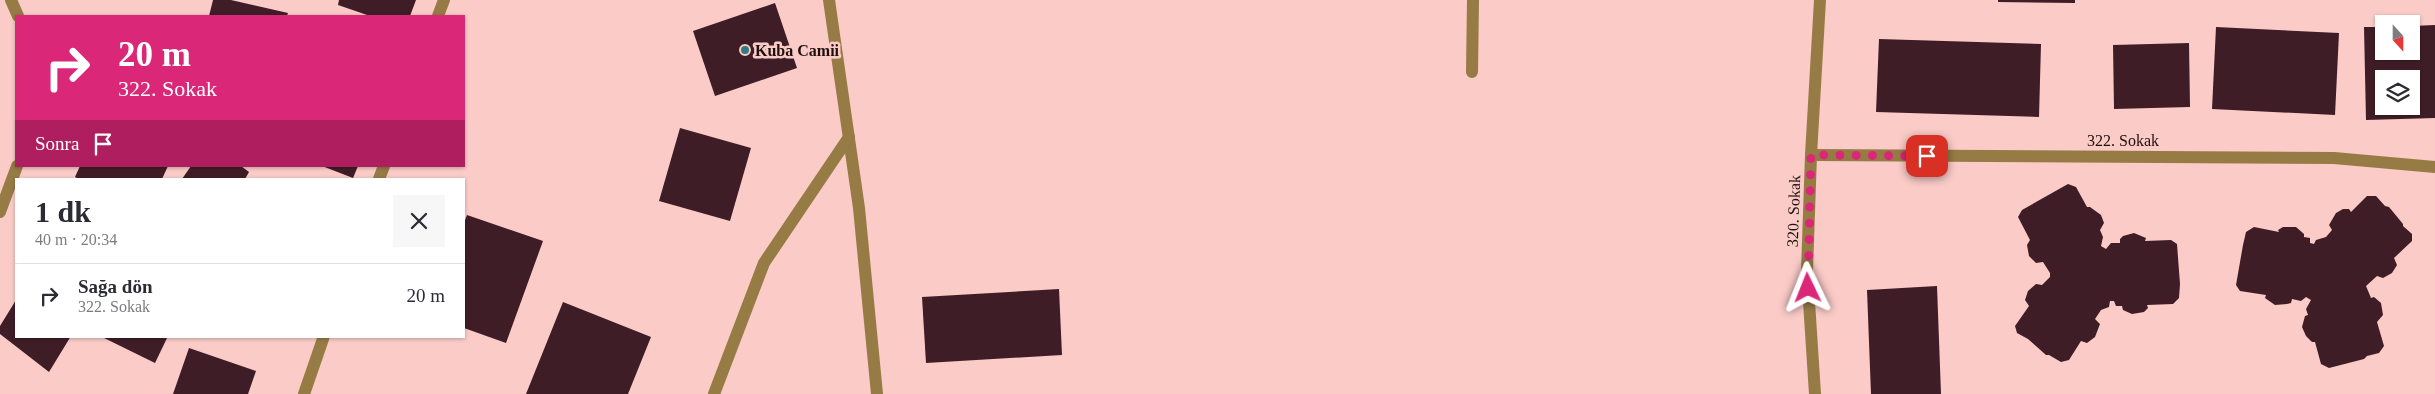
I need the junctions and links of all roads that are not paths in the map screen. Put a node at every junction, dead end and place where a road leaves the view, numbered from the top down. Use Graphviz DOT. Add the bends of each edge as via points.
graph roads {
  1 [pos="11,0"];
  2 [pos="444,0"];
  3 [pos="829,0"];
  4 [pos="1473,0"];
  5 [pos="1820,0"];
  6 [pos="18,15"];
  7 [pos="438,15"];
  8 [pos="1472,72"];
  9 [pos="849,137"];
  10 [pos="1811,155"];
  11 [pos="17,167"];
  12 [pos="2435,167"];
  13 [pos="0,212"];
  14 [pos="323,338"];
  15 [pos="304,394"];
  16 [pos="714,394"];
  17 [pos="877,394"];
  18 [pos="1815,394"];
  1 -- 6 [label="street"];
  2 -- 7 [label="street"];
  3 -- 9 [label="street"];
  4 -- 8 [label="street"];
  5 -- 10 [label="street, 320. Sokak"];
  9 -- 16 [label="street" via="764,263"];
  9 -- 17 [label="street" via="860,208"];
  10 -- 12 [label="street, 322. Sokak" via="2334,158"];
  10 -- 18 [label="street, 320. Sokak" via="1807,271"];
  11 -- 13 [label="street"];
  14 -- 15 [label="street"];
}
